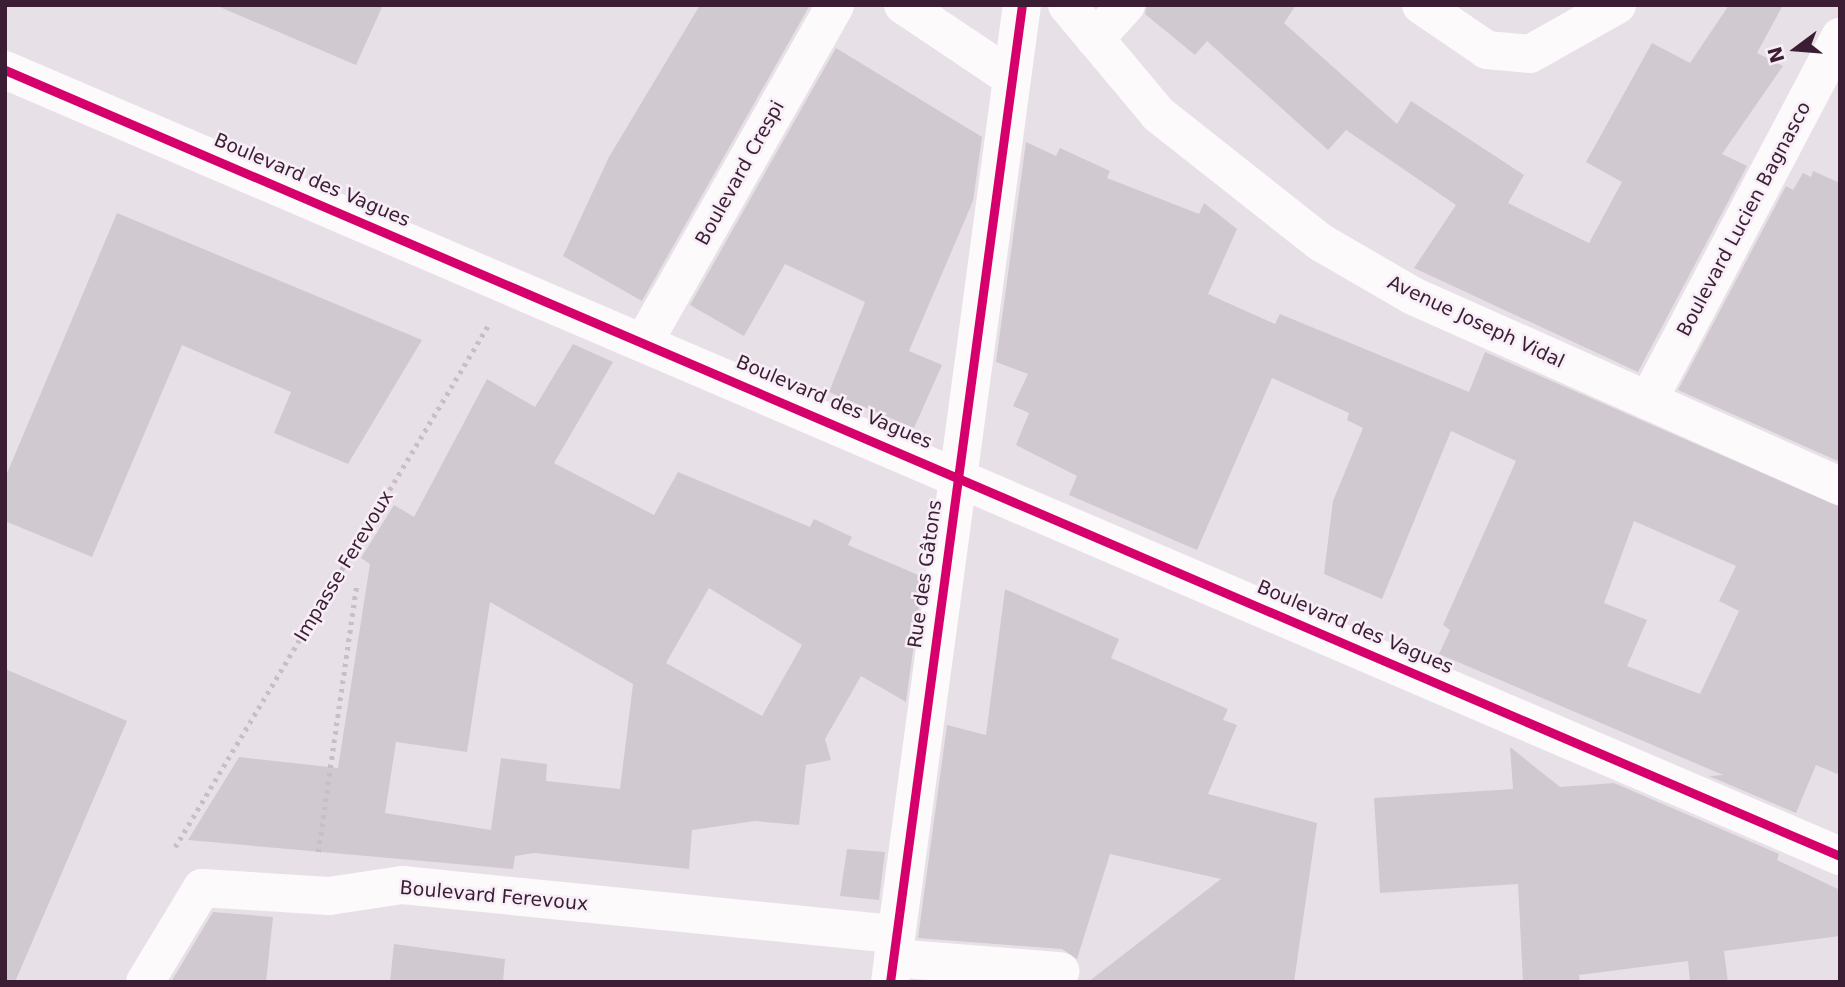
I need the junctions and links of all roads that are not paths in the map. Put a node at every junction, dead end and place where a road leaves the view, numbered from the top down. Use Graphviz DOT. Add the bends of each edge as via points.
graph roads {
  1 [pos="835,5"];
  2 [pos="903,5"];
  3 [pos="1022,5"];
  4 [pos="1067,5"];
  5 [pos="1126,5"];
  6 [pos="1421,5"];
  7 [pos="1617,5"];
  8 [pos="1840,37"];
  9 [pos="1095,39"];
  10 [pos="5,70"];
  11 [pos="1012,78"];
  12 [pos="645,340"];
  13 [pos="1648,401"];
  14 [pos="957,473"];
  15 [pos="1840,486"];
  16 [pos="1840,856"];
  17 [pos="893,958"];
  18 [pos="1060,971"];
  19 [pos="145,982"];
  1 -- 12 [label="street, Boulevard Crespi"];
  2 -- 11 [label="street"];
  3 -- 11 [label="street, Rue des Gâtons"];
  4 -- 9 [label="street, Avenue Joseph Vidal"];
  5 -- 9 [label="street"];
  6 -- 7 [label="street" via="1487,50 1530,54"];
  8 -- 13 [label="street, Boulevard Lucien Bagnasco"];
  9 -- 13 [label="street, Avenue Joseph Vidal" via="1158,114 1320,242 1413,296"];
  10 -- 12 [label="street, Boulevard des Vagues"];
  11 -- 14 [label="street, Rue des Gâtons"];
  12 -- 14 [label="street, Boulevard des Vagues"];
  13 -- 15 [label="street, Avenue Joseph Vidal"];
  14 -- 16 [label="street, Boulevard des Vagues"];
  14 -- 17 [label="street, Rue des Gâtons"];
  17 -- 18 [label="street"];
  17 -- 19 [label="street, Boulevard Ferevoux" via="402,885 329,896 202,888"];
}
